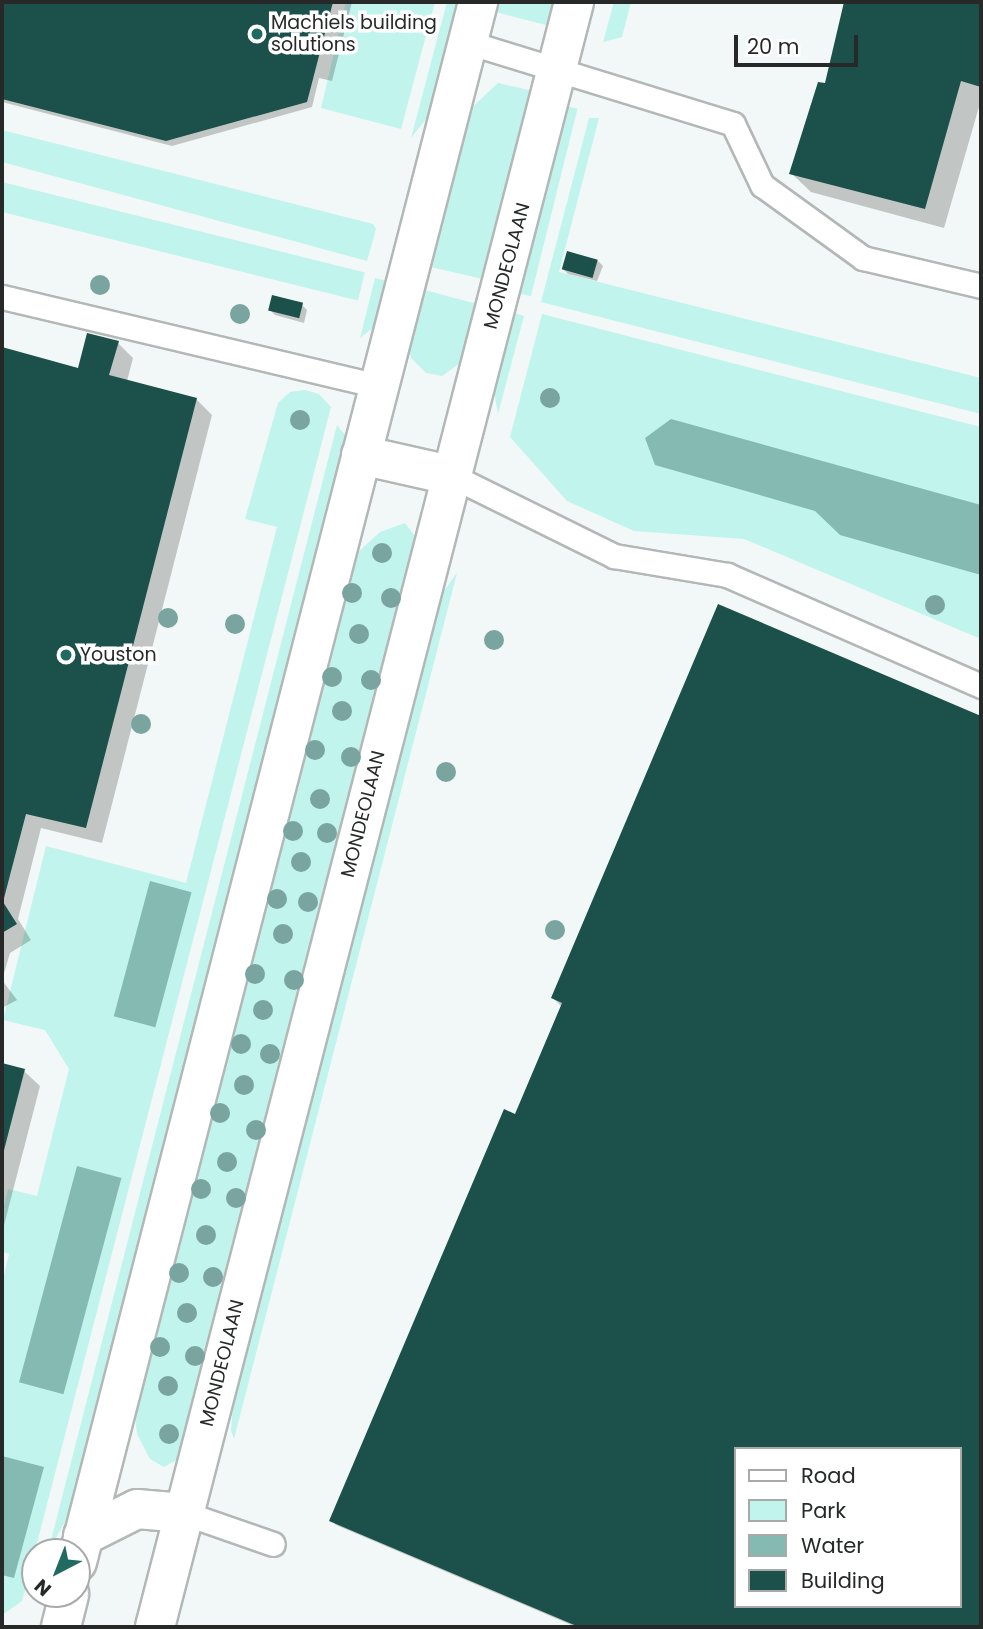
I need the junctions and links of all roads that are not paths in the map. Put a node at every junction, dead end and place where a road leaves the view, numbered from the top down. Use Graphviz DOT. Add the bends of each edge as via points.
graph roads {
  1 [pos="478,2"];
  2 [pos="574,2"];
  3 [pos="467,42"];
  4 [pos="557,71"];
  5 [pos="981,285"];
  6 [pos="2,297"];
  7 [pos="379,386"];
  8 [pos="361,455"];
  9 [pos="450,475"];
  10 [pos="981,686"];
  11 [pos="184,1513"];
  12 [pos="83,1538"];
  13 [pos="91,1541"];
  14 [pos="273,1544"];
  15 [pos="66,1608"];
  16 [pos="153,1626"];
  17 [pos="61,1627"];
  1 -- 3 [label="street"];
  2 -- 4 [label="street, MONDEOLAAN"];
  3 -- 4 [label="lane"];
  3 -- 7 [label="street"];
  4 -- 5 [label="lane" via="733,124 762,185 863,258"];
  4 -- 9 [label="street, MONDEOLAAN"];
  6 -- 7 [label="lane"];
  7 -- 8 [label="street"];
  8 -- 9 [label="street"];
  8 -- 12 [label="street"];
  9 -- 10 [label="lane" via="614,556 727,575"];
  9 -- 11 [label="street, MONDEOLAAN"];
  11 -- 13 [label="street" via="137,1509"];
  11 -- 14 [label="lane"];
  11 -- 16 [label="street, MONDEOLAAN"];
  15 -- 17 [label="street"];
}
